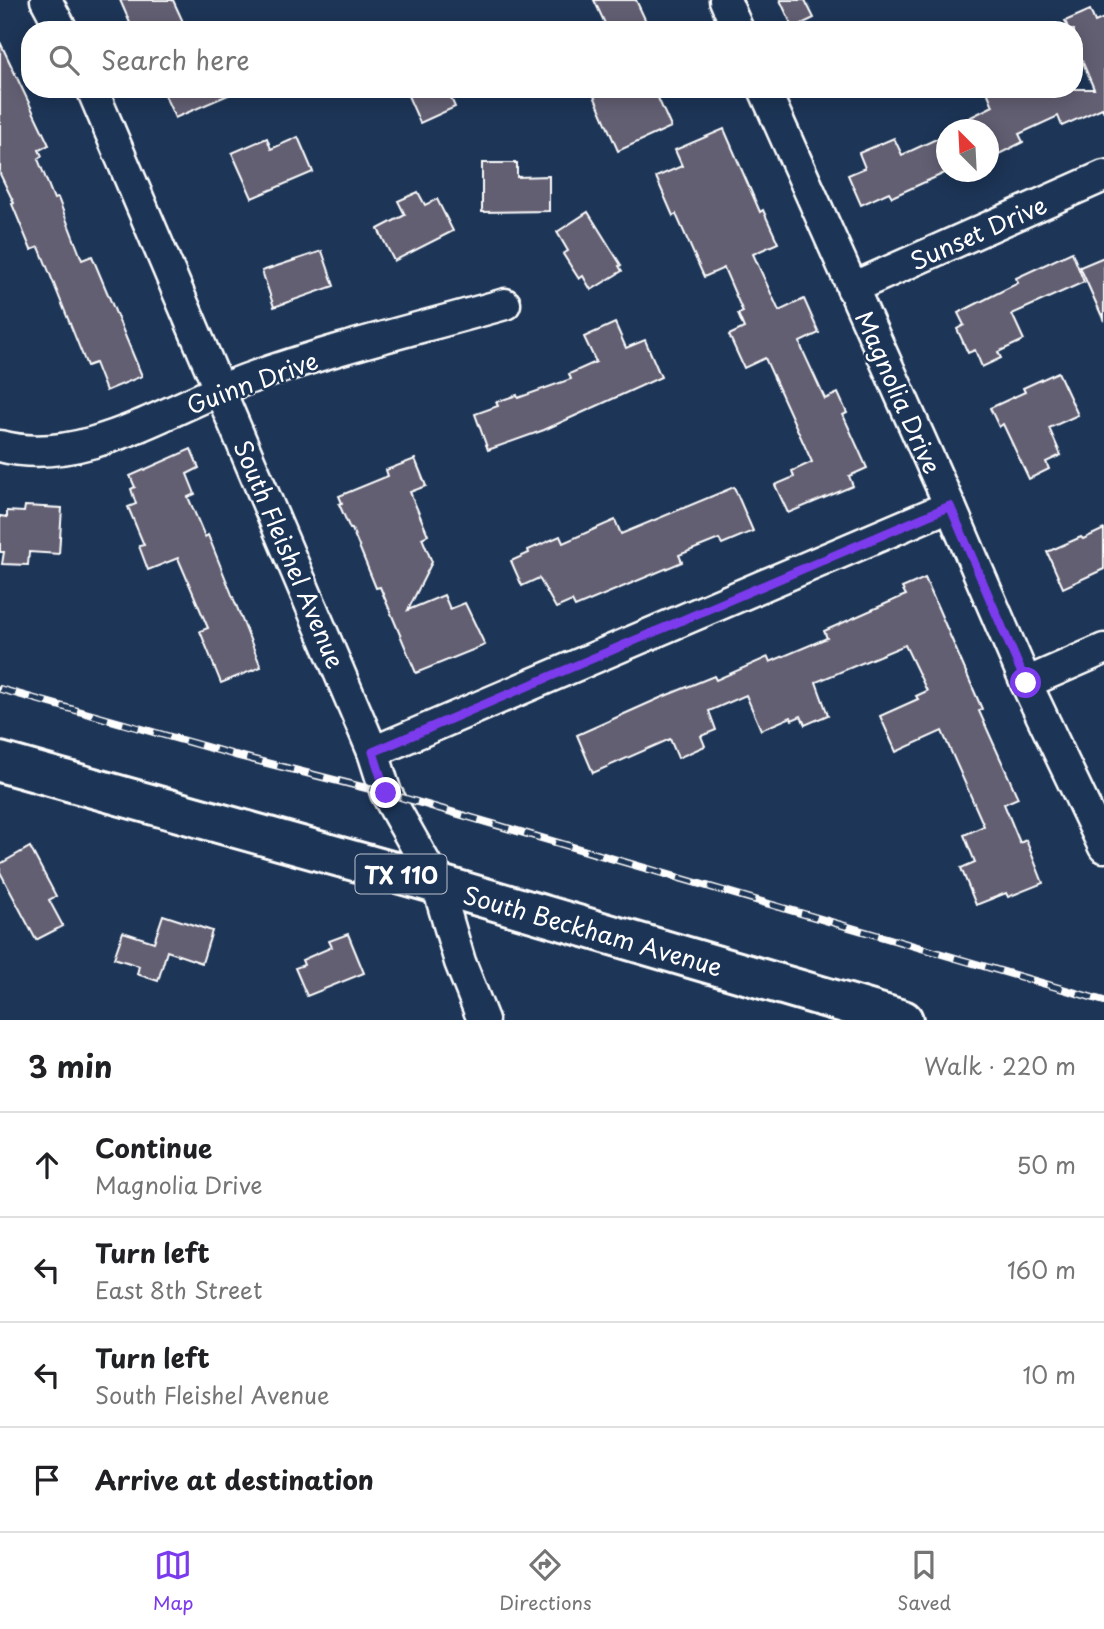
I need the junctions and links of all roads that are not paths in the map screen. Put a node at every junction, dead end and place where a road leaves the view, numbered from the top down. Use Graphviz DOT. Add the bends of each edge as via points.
graph roads {
  1 [pos="46,0"];
  2 [pos="725,0"];
  3 [pos="57,21"];
  4 [pos="734,21"];
  5 [pos="96,98"];
  6 [pos="769,98"];
  7 [pos="1104,176"];
  8 [pos="852,288"];
  9 [pos="505,304"];
  10 [pos="220,390"];
  11 [pos="0,446"];
  12 [pos="950,506"];
  13 [pos="1104,649"];
  14 [pos="1026,683"];
  15 [pos="373,752"];
  16 [pos="0,762"];
  17 [pos="1104,847"];
  18 [pos="438,884"];
  19 [pos="801,990"];
  20 [pos="483,1020"];
  21 [pos="831,1020"];
  22 [pos="903,1020"];
  1 -- 3 [label="street"];
  2 -- 4 [label="street"];
  5 -- 10 [label="street, South Fleishel Avenue"];
  6 -- 8 [label="street, Magnolia Drive"];
  7 -- 8 [label="street, Sunset Drive"];
  8 -- 12 [label="street, Magnolia Drive"];
  9 -- 10 [label="street, Guinn Drive" via="279,368"];
  10 -- 11 [label="street, Guinn Drive" via="100,441 58,449 16,451"];
  10 -- 15 [label="street, South Fleishel Avenue"];
  12 -- 14 [label="street, Magnolia Drive"];
  12 -- 15 [label="street"];
  13 -- 14 [label="street"];
  14 -- 17 [label="street, Magnolia Drive"];
  15 -- 18 [label="street, South Fleishel Avenue" via="386,793"];
  16 -- 18 [label="main road, South Beckham Avenue / TX 110"];
  18 -- 19 [label="main road, South Beckham Avenue / TX 110"];
  18 -- 20 [label="street, South Fleishel Avenue" via="460,962"];
  19 -- 21 [label="main road"];
  19 -- 22 [label="main road, South Beckham Avenue / TX 110"];
}
